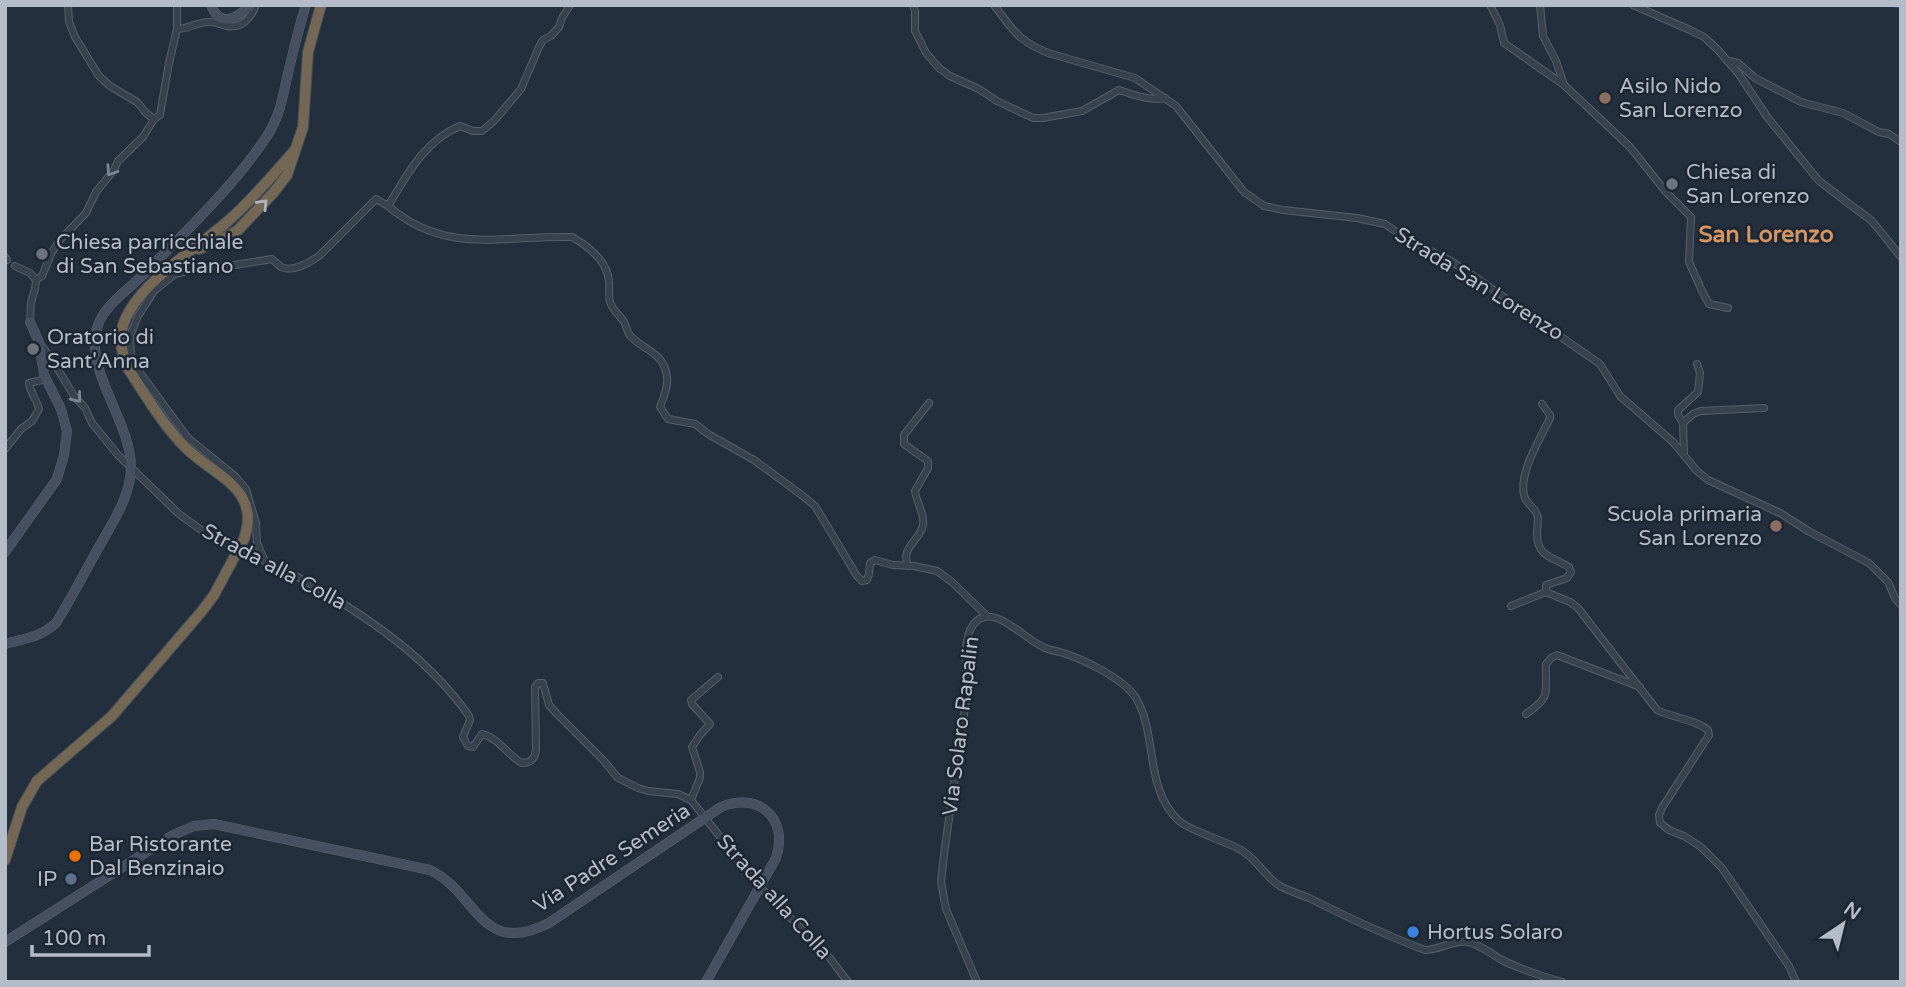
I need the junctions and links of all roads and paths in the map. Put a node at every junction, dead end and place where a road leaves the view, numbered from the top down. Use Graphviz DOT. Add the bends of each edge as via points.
graph roads {
  1 [pos="68,5"];
  2 [pos="177,5"];
  3 [pos="211,5"];
  4 [pos="253,5"];
  5 [pos="306,5"];
  6 [pos="321,5"];
  7 [pos="329,5"];
  8 [pos="570,5"];
  9 [pos="913,5"];
  10 [pos="994,5"];
  11 [pos="1490,5"];
  12 [pos="1540,5"];
  13 [pos="1633,5"];
  14 [pos="177,29"];
  15 [pos="311,36"];
  16 [pos="1727,61"];
  17 [pos="1563,85"];
  18 [pos="1166,98"];
  19 [pos="154,119"];
  20 [pos="1901,142"];
  21 [pos="388,205"];
  22 [pos="1901,257"];
  23 [pos="158,265"];
  24 [pos="15,266"];
  25 [pos="146,272"];
  26 [pos="36,280"];
  27 [pos="1728,308"];
  28 [pos="30,322"];
  29 [pos="39,342"];
  30 [pos="1697,364"];
  31 [pos="46,379"];
  32 [pos="929,403"];
  33 [pos="1542,404"];
  34 [pos="1764,408"];
  35 [pos="1683,424"];
  36 [pos="5,449"];
  37 [pos="1684,455"];
  38 [pos="131,467"];
  39 [pos="5,552"];
  40 [pos="265,561"];
  41 [pos="908,566"];
  42 [pos="1546,592"];
  43 [pos="1901,605"];
  44 [pos="1511,606"];
  45 [pos="987,616"];
  46 [pos="5,644"];
  47 [pos="718,677"];
  48 [pos="1640,687"];
  49 [pos="1526,714"];
  50 [pos="691,800"];
  51 [pos="705,818"];
  52 [pos="5,860"];
  53 [pos="759,886"];
  54 [pos="5,942"];
  55 [pos="706,982"];
  56 [pos="848,982"];
  57 [pos="977,982"];
  58 [pos="1562,982"];
  59 [pos="1796,982"];
  1 -- 19 [label="street" via="75,37 99,76"];
  2 -- 14 [label="street"];
  3 -- 4 [label="main road" via="216,14 230,19"];
  4 -- 14 [label="street" via="252,15 239,26 205,22"];
  5 -- 25 [label="main road" via="277,118 268,135"];
  6 -- 15 [label="highway"];
  7 -- 15 [label="highway"];
  8 -- 21 [label="street" via="556,32 543,40 521,89 494,121 482,131 460,126 443,135 415,162"];
  9 -- 18 [label="street" via="915,31 939,68 1034,118 1082,111 1119,90"];
  10 -- 18 [label="street, Strada San Lorenzo" via="1033,46 1135,78"];
  11 -- 17 [label="street" via="1504,43"];
  12 -- 17 [label="street" via="1543,36"];
  13 -- 16 [label="street" via="1704,37"];
  14 -- 19 [label="street" via="162,108"];
  15 -- 52 [label="highway" via="303,127 282,183 238,230 187,254 163,273 131,308 121,336 127,367 176,437 239,493 247,511 247,530 215,595 202,611 112,716 37,781 22,807"];
  16 -- 20 [label="street" via="1738,62 1755,78 1801,102 1843,113"];
  16 -- 22 [label="street" via="1819,181 1872,221"];
  17 -- 27 [label="street" via="1630,147 1691,217 1689,262 1709,304"];
  18 -- 37 [label="street, Strada San Lorenzo" via="1254,200 1283,210 1385,224 1448,260 1600,364 1620,396"];
  19 -- 26 [label="street, one-way" via="118,161 86,213 59,241"];
  21 -- 40 [label="street" via="376,199 319,256 298,267 280,267 266,259 172,273 154,291 130,336 138,370 188,438 246,489"];
  21 -- 41 [label="street" via="438,235 467,240 572,237 582,243 605,266 609,301 626,331 664,365 668,390 660,407 668,419 695,424 803,495 815,506 862,580 867,580 870,563 875,560"];
  23 -- 25 [label="street"];
  24 -- 26 [label="street"];
  25 -- 38 [label="main road" via="102,317 95,338 100,372 129,445"];
  26 -- 28 [label="street"];
  28 -- 29 [label="main road"];
  29 -- 31 [label="main road"];
  29 -- 38 [label="street, Strada alla Colla, one-way" via="92,423"];
  30 -- 35 [label="street" via="1699,391 1678,410"];
  31 -- 36 [label="street" via="29,383 39,409"];
  31 -- 39 [label="main road" via="64,420 64,455 57,479"];
  32 -- 41 [label="street" via="904,435 904,444 928,461 915,491 923,526 905,554"];
  33 -- 42 [label="street" via="1550,418 1525,474 1524,496 1538,516 1539,548 1571,572 1546,585"];
  34 -- 35 [label="street" via="1702,411"];
  35 -- 37 [label="street"];
  37 -- 43 [label="street, Strada San Lorenzo" via="1708,480 1780,513 1869,563 1888,582"];
  38 -- 40 [label="street, Strada alla Colla, bridge" via="179,514 211,537"];
  38 -- 46 [label="main road" via="124,498 56,623 33,638"];
  40 -- 50 [label="street, Strada alla Colla" via="358,613 432,671 469,716 463,737 468,746 473,747 486,734 516,760 531,761 536,754 535,687 541,683 557,714 618,778 638,788"];
  41 -- 45 [label="street" via="937,571"];
  42 -- 44 [label="street"];
  42 -- 48 [label="street" via="1578,608"];
  45 -- 57 [label="street, Via Solaro Rapalin" via="977,620 970,631 942,882 946,909"];
  45 -- 58 [label="street, Via Solaro Rapalin" via="999,618 1030,641 1122,682 1144,714 1157,785 1166,805 1180,822 1244,851 1282,888 1425,950 1464,941"];
  47 -- 50 [label="street" via="691,700 710,724 692,747 701,772"];
  48 -- 49 [label="street" via="1558,655 1546,664 1544,699"];
  48 -- 59 [label="street" via="1657,710 1702,725 1709,735 1662,807 1660,823 1701,847 1722,868"];
  50 -- 51 [label="street, Strada alla Colla"];
  51 -- 53 [label="street, Strada alla Colla"];
  51 -- 53 [label="main road, Via Padre Semeria" via="733,803 745,802 768,812 776,822 780,846"];
  51 -- 54 [label="main road, Via Padre Semeria" via="549,923 512,934 485,921 450,881 430,870 214,824 194,825"];
  53 -- 55 [label="main road, Via Padre Semeria"];
  53 -- 56 [label="street, Strada alla Colla"];
}
